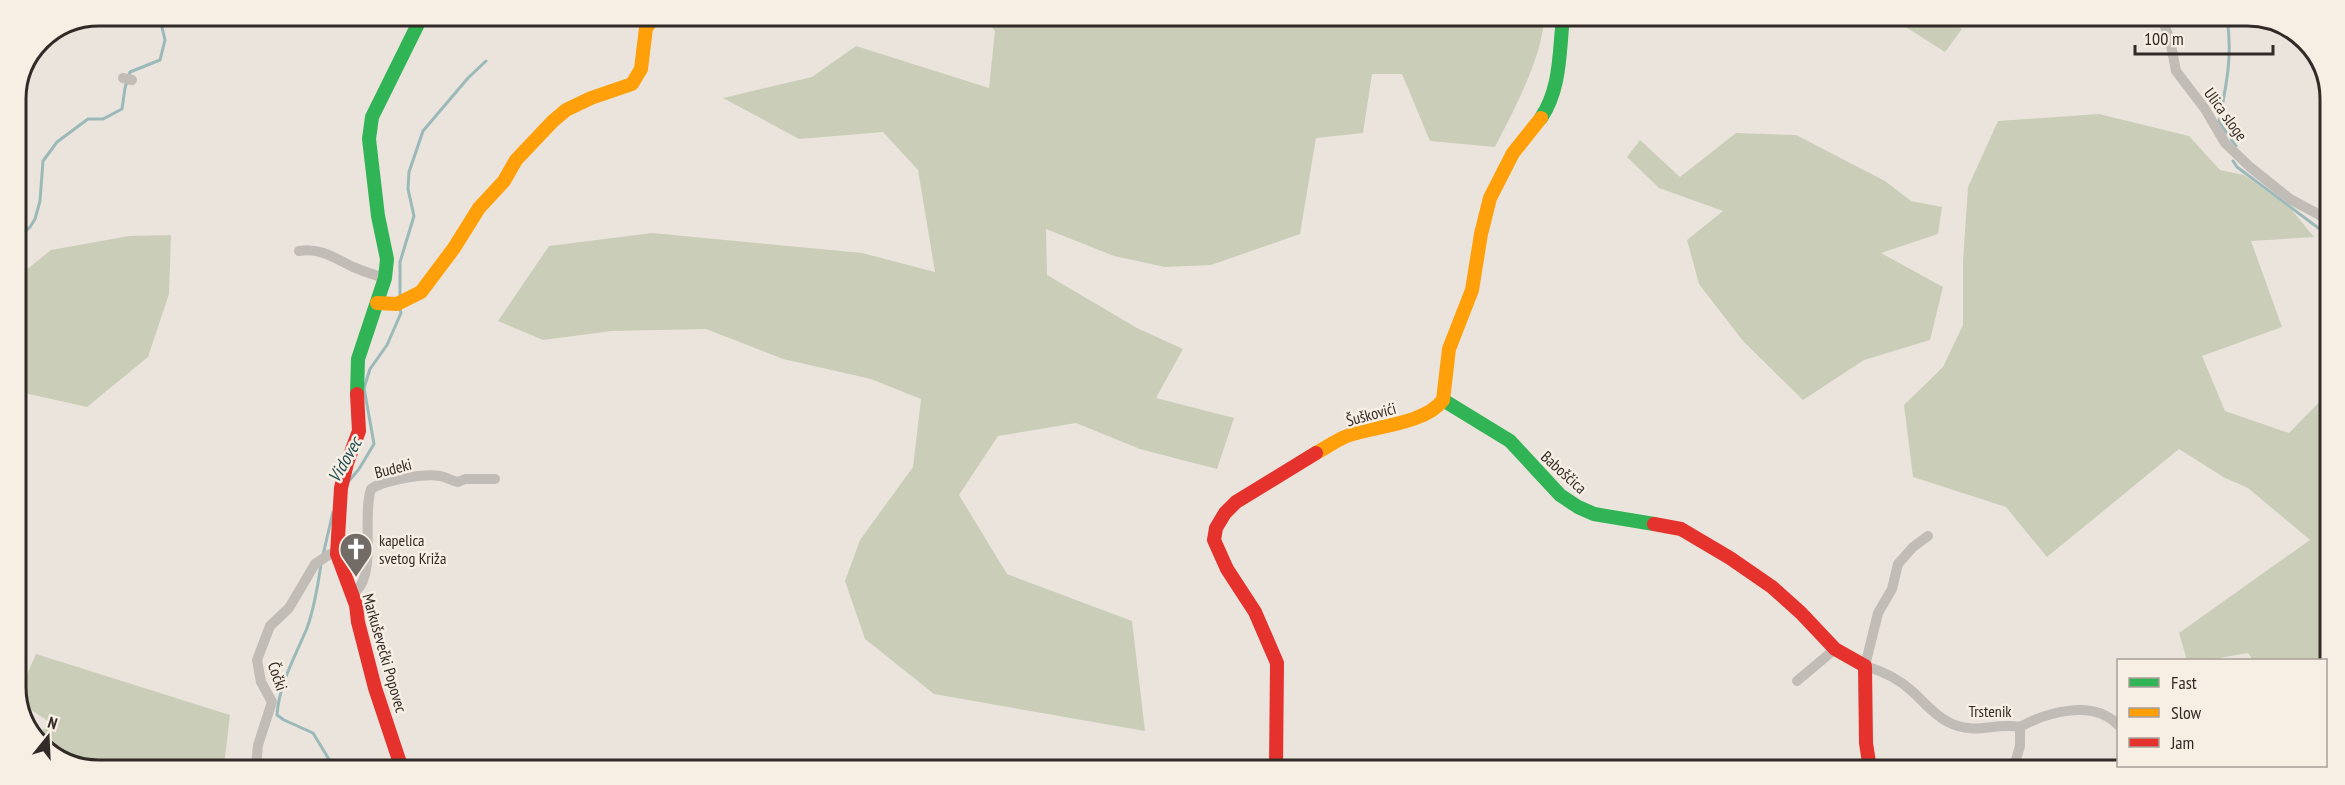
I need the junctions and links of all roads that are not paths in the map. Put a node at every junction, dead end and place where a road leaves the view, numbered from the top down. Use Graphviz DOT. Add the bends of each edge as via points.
graph roads {
  1 [pos="418,26"];
  2 [pos="648,26"];
  3 [pos="1562,26"];
  4 [pos="2165,26"];
  5 [pos="2319,215"];
  6 [pos="299,251"];
  7 [pos="385,278"];
  8 [pos="377,303"];
  9 [pos="1443,400"];
  10 [pos="495,479"];
  11 [pos="1681,529"];
  12 [pos="1928,536"];
  13 [pos="337,554"];
  14 [pos="350,591"];
  15 [pos="1835,649"];
  16 [pos="1865,666"];
  17 [pos="1797,681"];
  18 [pos="2117,723"];
  19 [pos="2020,727"];
  20 [pos="257,760"];
  21 [pos="400,760"];
  22 [pos="1276,760"];
  23 [pos="1868,760"];
  24 [pos="2016,760"];
  1 -- 7 [label="street, Markuševečki Popovec" via="372,117 369,139 387,259"];
  2 -- 8 [label="street" via="641,69 632,84 591,98 553,121 516,160 504,182 479,208 421,292 400,303"];
  3 -- 9 [label="street" via="1551,103 1513,153 1490,198 1472,290 1449,350"];
  4 -- 5 [label="street, Ulica sloge" via="2176,71 2225,143 2270,184"];
  6 -- 7 [label="street" via="322,252"];
  7 -- 8 [label="street, Markuševečki Popovec"];
  8 -- 13 [label="street, Markuševečki Popovec" via="358,359 359,431 341,494"];
  9 -- 11 [label="street, Baboščica" via="1510,441 1560,495 1578,507 1594,514"];
  9 -- 22 [label="street, Šuškovići" via="1415,418 1351,434 1308,458 1236,502 1216,528 1214,540 1227,569 1255,612 1277,663"];
  10 -- 14 [label="street, Budeki" via="458,482 430,475 382,483 371,489 366,520 367,565 361,587"];
  11 -- 15 [label="street, Trstenik" via="1772,587"];
  12 -- 16 [label="street" via="1898,564 1892,589 1878,613"];
  13 -- 14 [label="street, Markuševečki Popovec"];
  13 -- 20 [label="street, Čočki" via="315,564 289,608 270,626 257,660 261,682 272,702"];
  14 -- 21 [label="street, Markuševečki Popovec" via="375,688"];
  15 -- 16 [label="street, Trstenik"];
  15 -- 17 [label="street"];
  16 -- 19 [label="street, Trstenik" via="1894,677 1948,722 1978,730"];
  16 -- 23 [label="street"];
  18 -- 19 [label="street" via="2105,716 2074,710"];
  19 -- 24 [label="street, Trstenik"];
}
